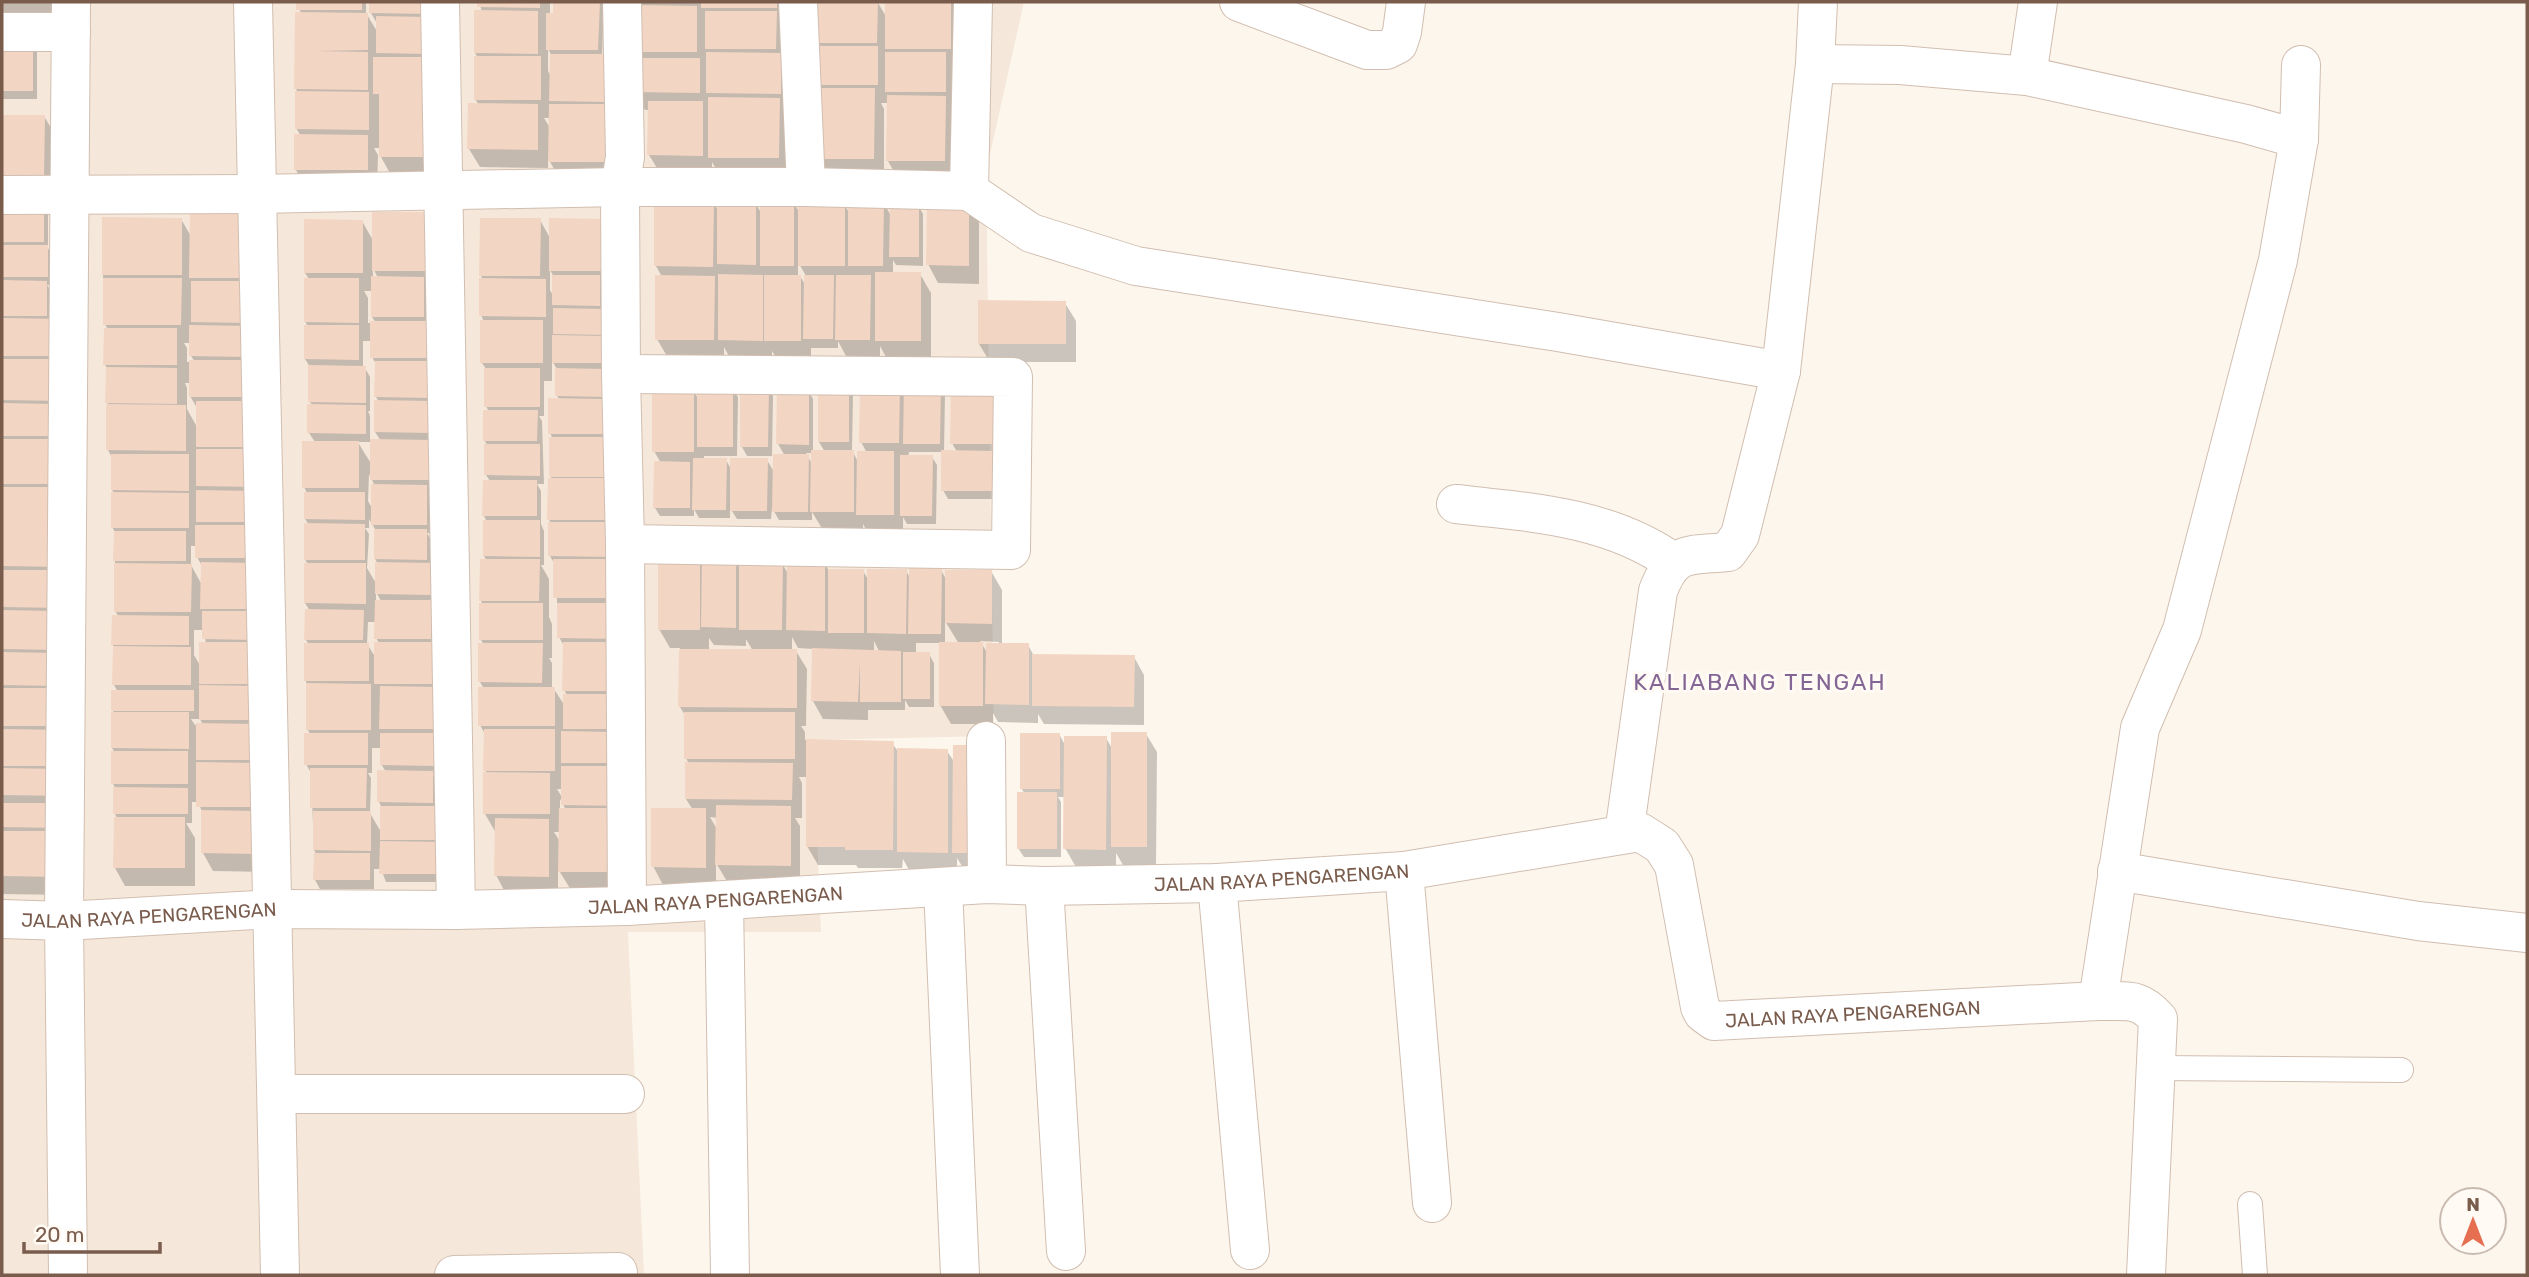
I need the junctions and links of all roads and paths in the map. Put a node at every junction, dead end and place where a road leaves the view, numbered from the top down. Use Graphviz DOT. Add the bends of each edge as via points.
graph roads {
  1 [pos="253,2"];
  2 [pos="440,2"];
  3 [pos="622,2"];
  4 [pos="798,2"];
  5 [pos="973,2"];
  6 [pos="1239,2"];
  7 [pos="1406,2"];
  8 [pos="1818,2"];
  9 [pos="2038,2"];
  10 [pos="71,17"];
  11 [pos="2,32"];
  12 [pos="1815,64"];
  13 [pos="2301,65"];
  14 [pos="2027,76"];
  15 [pos="2299,139"];
  16 [pos="620,187"];
  17 [pos="806,187"];
  18 [pos="442,191"];
  19 [pos="969,191"];
  20 [pos="69,194"];
  21 [pos="256,194"];
  22 [pos="2,195"];
  23 [pos="1781,371"];
  24 [pos="621,374"];
  25 [pos="1455,504"];
  26 [pos="625,544"];
  27 [pos="1674,562"];
  28 [pos="986,741"];
  29 [pos="1624,834"];
  30 [pos="1404,872"];
  31 [pos="2117,872"];
  32 [pos="1217,883"];
  33 [pos="987,884"];
  34 [pos="1044,886"];
  35 [pos="943,887"];
  36 [pos="724,901"];
  37 [pos="627,906"];
  38 [pos="273,909"];
  39 [pos="456,911"];
  40 [pos="2,919"];
  41 [pos="64,921"];
  42 [pos="2527,933"];
  43 [pos="2098,1001"];
  44 [pos="2154,1068"];
  45 [pos="2401,1070"];
  46 [pos="277,1094"];
  47 [pos="625,1094"];
  48 [pos="1432,1203"];
  49 [pos="2250,1204"];
  50 [pos="1250,1250"];
  51 [pos="1066,1251"];
  52 [pos="618,1272"];
  53 [pos="68,1275"];
  54 [pos="280,1275"];
  55 [pos="454,1275"];
  56 [pos="730,1275"];
  57 [pos="960,1275"];
  58 [pos="2146,1275"];
  59 [pos="2255,1275"];
  1 -- 21 [label="street"];
  2 -- 18 [label="street"];
  3 -- 16 [label="street" via="625,157"];
  4 -- 17 [label="street"];
  5 -- 19 [label="street"];
  6 -- 7 [label="street" via="1367,50 1386,50 1398,44"];
  8 -- 12 [label="street"];
  9 -- 14 [label="street"];
  10 -- 11 [label="street"];
  10 -- 20 [label="street"];
  12 -- 14 [label="street" via="1900,65"];
  12 -- 23 [label="street"];
  13 -- 15 [label="street"];
  14 -- 15 [label="street"];
  15 -- 31 [label="street" via="2278,260 2182,630 2140,728"];
  16 -- 17 [label="street"];
  16 -- 18 [label="street"];
  16 -- 24 [label="street"];
  17 -- 19 [label="street"];
  18 -- 21 [label="street"];
  18 -- 39 [label="street"];
  19 -- 23 [label="street" via="1031,233 1136,266"];
  20 -- 21 [label="street"];
  20 -- 22 [label="street"];
  20 -- 41 [label="street"];
  21 -- 38 [label="street"];
  23 -- 27 [label="street" via="1740,535 1728,552 1684,556"];
  24 -- 26 [label="street"];
  24 -- 26 [label="street" via="1013,377 1012,550"];
  25 -- 27 [label="street" via="1554,514 1630,537"];
  26 -- 37 [label="street"];
  27 -- 29 [label="street" via="1658,591"];
  28 -- 33 [label="street"];
  29 -- 30 [label="street, JALAN RAYA PENGARENGAN"];
  29 -- 43 [label="street, JALAN RAYA PENGARENGAN" via="1640,832 1662,846 1674,865 1700,1007 1714,1021"];
  30 -- 32 [label="street, JALAN RAYA PENGARENGAN"];
  30 -- 48 [label="street"];
  31 -- 42 [label="street" via="2418,921"];
  31 -- 43 [label="street"];
  32 -- 34 [label="street, JALAN RAYA PENGARENGAN"];
  32 -- 50 [label="street"];
  33 -- 34 [label="street, JALAN RAYA PENGARENGAN"];
  33 -- 35 [label="street, JALAN RAYA PENGARENGAN"];
  34 -- 51 [label="street"];
  35 -- 36 [label="street, JALAN RAYA PENGARENGAN"];
  35 -- 57 [label="street"];
  36 -- 37 [label="street, JALAN RAYA PENGARENGAN"];
  36 -- 56 [label="street"];
  37 -- 39 [label="street, JALAN RAYA PENGARENGAN"];
  38 -- 39 [label="street, JALAN RAYA PENGARENGAN"];
  38 -- 41 [label="street, JALAN RAYA PENGARENGAN"];
  38 -- 46 [label="street"];
  40 -- 41 [label="street, JALAN RAYA PENGARENGAN"];
  41 -- 53 [label="street"];
  43 -- 44 [label="street, JALAN RAYA PENGARENGAN" via="2139,1002 2158,1019"];
  44 -- 45 [label="lane"];
  44 -- 58 [label="street, JALAN RAYA PENGARENGAN"];
  46 -- 47 [label="street"];
  46 -- 54 [label="street"];
  49 -- 59 [label="lane"];
  52 -- 55 [label="street"];
}
